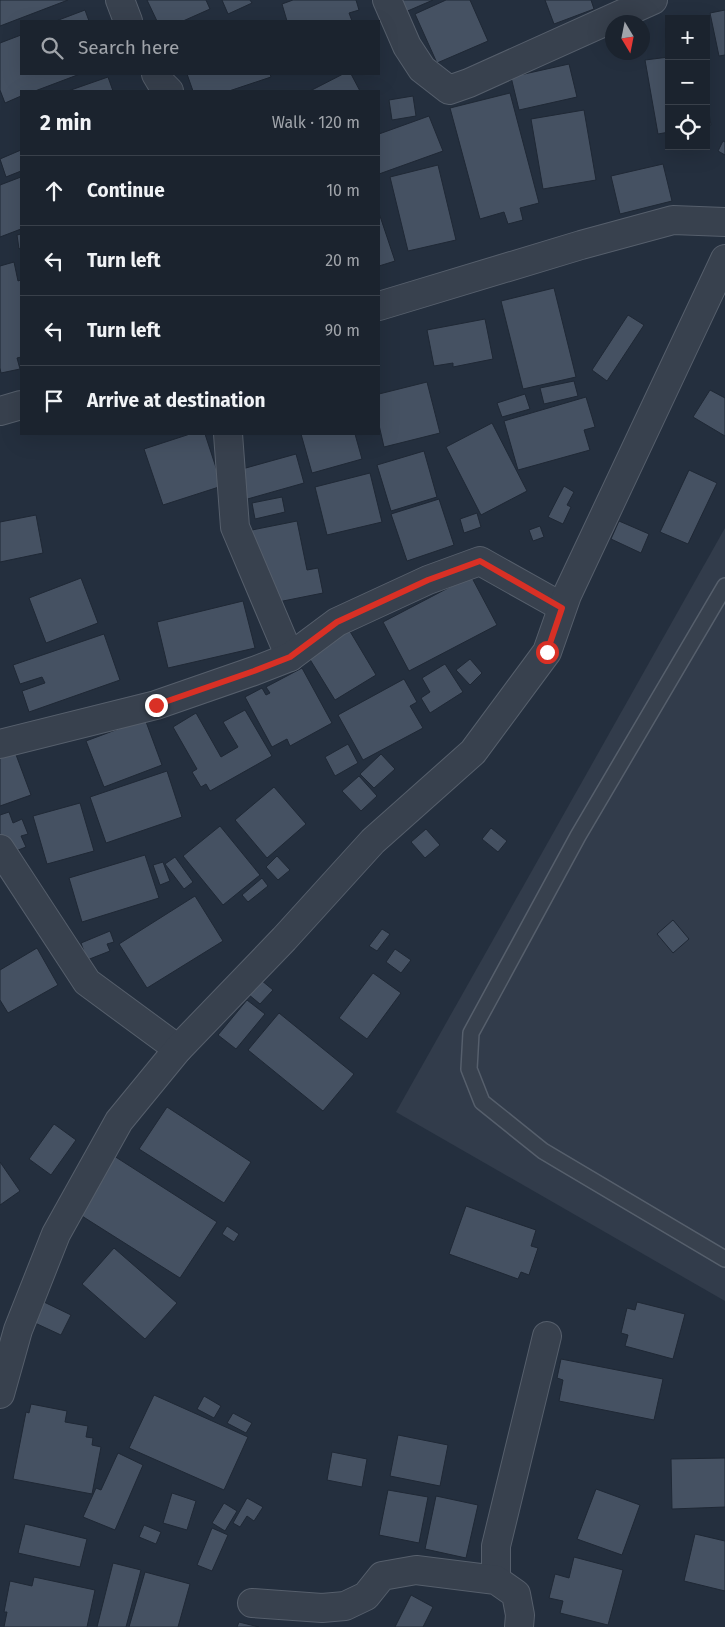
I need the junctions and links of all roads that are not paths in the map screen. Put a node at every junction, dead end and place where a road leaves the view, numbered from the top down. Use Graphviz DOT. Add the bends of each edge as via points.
graph roads {
  1 [pos="120,0"];
  2 [pos="387,0"];
  3 [pos="653,0"];
  4 [pos="128,20"];
  5 [pos="157,75"];
  6 [pos="168,90"];
  7 [pos="725,222"];
  8 [pos="725,259"];
  9 [pos="380,306"];
  10 [pos="20,405"];
  11 [pos="0,411"];
  12 [pos="228,435"];
  13 [pos="725,586"];
  14 [pos="562,608"];
  15 [pos="290,657"];
  16 [pos="0,744"];
  17 [pos="0,849"];
  18 [pos="178,1049"];
  19 [pos="725,1259"];
  20 [pos="9,1327"];
  21 [pos="547,1336"];
  22 [pos="0,1394"];
  23 [pos="496,1580"];
  24 [pos="252,1602"];
  25 [pos="519,1627"];
  1 -- 4 [label="street"];
  2 -- 3 [label="street" via="407,46 422,69 449,90"];
  5 -- 6 [label="street"];
  7 -- 9 [label="street" via="674,220"];
  8 -- 14 [label="street"];
  10 -- 11 [label="street"];
  12 -- 15 [label="street" via="236,527"];
  13 -- 19 [label="lane" via="578,836 471,1033 469,1069 482,1102 543,1150"];
  14 -- 15 [label="street" via="480,561 428,580 337,622"];
  14 -- 18 [label="street" via="547,652 473,752 373,841"];
  15 -- 16 [label="street" via="156,705"];
  17 -- 18 [label="street" via="87,982"];
  18 -- 20 [label="street" via="119,1121"];
  20 -- 22 [label="street"];
  21 -- 23 [label="street" via="496,1546"];
  23 -- 24 [label="street" via="416,1570 382,1576 366,1596 344,1606 322,1608"];
  23 -- 25 [label="street" via="516,1594"];
}
